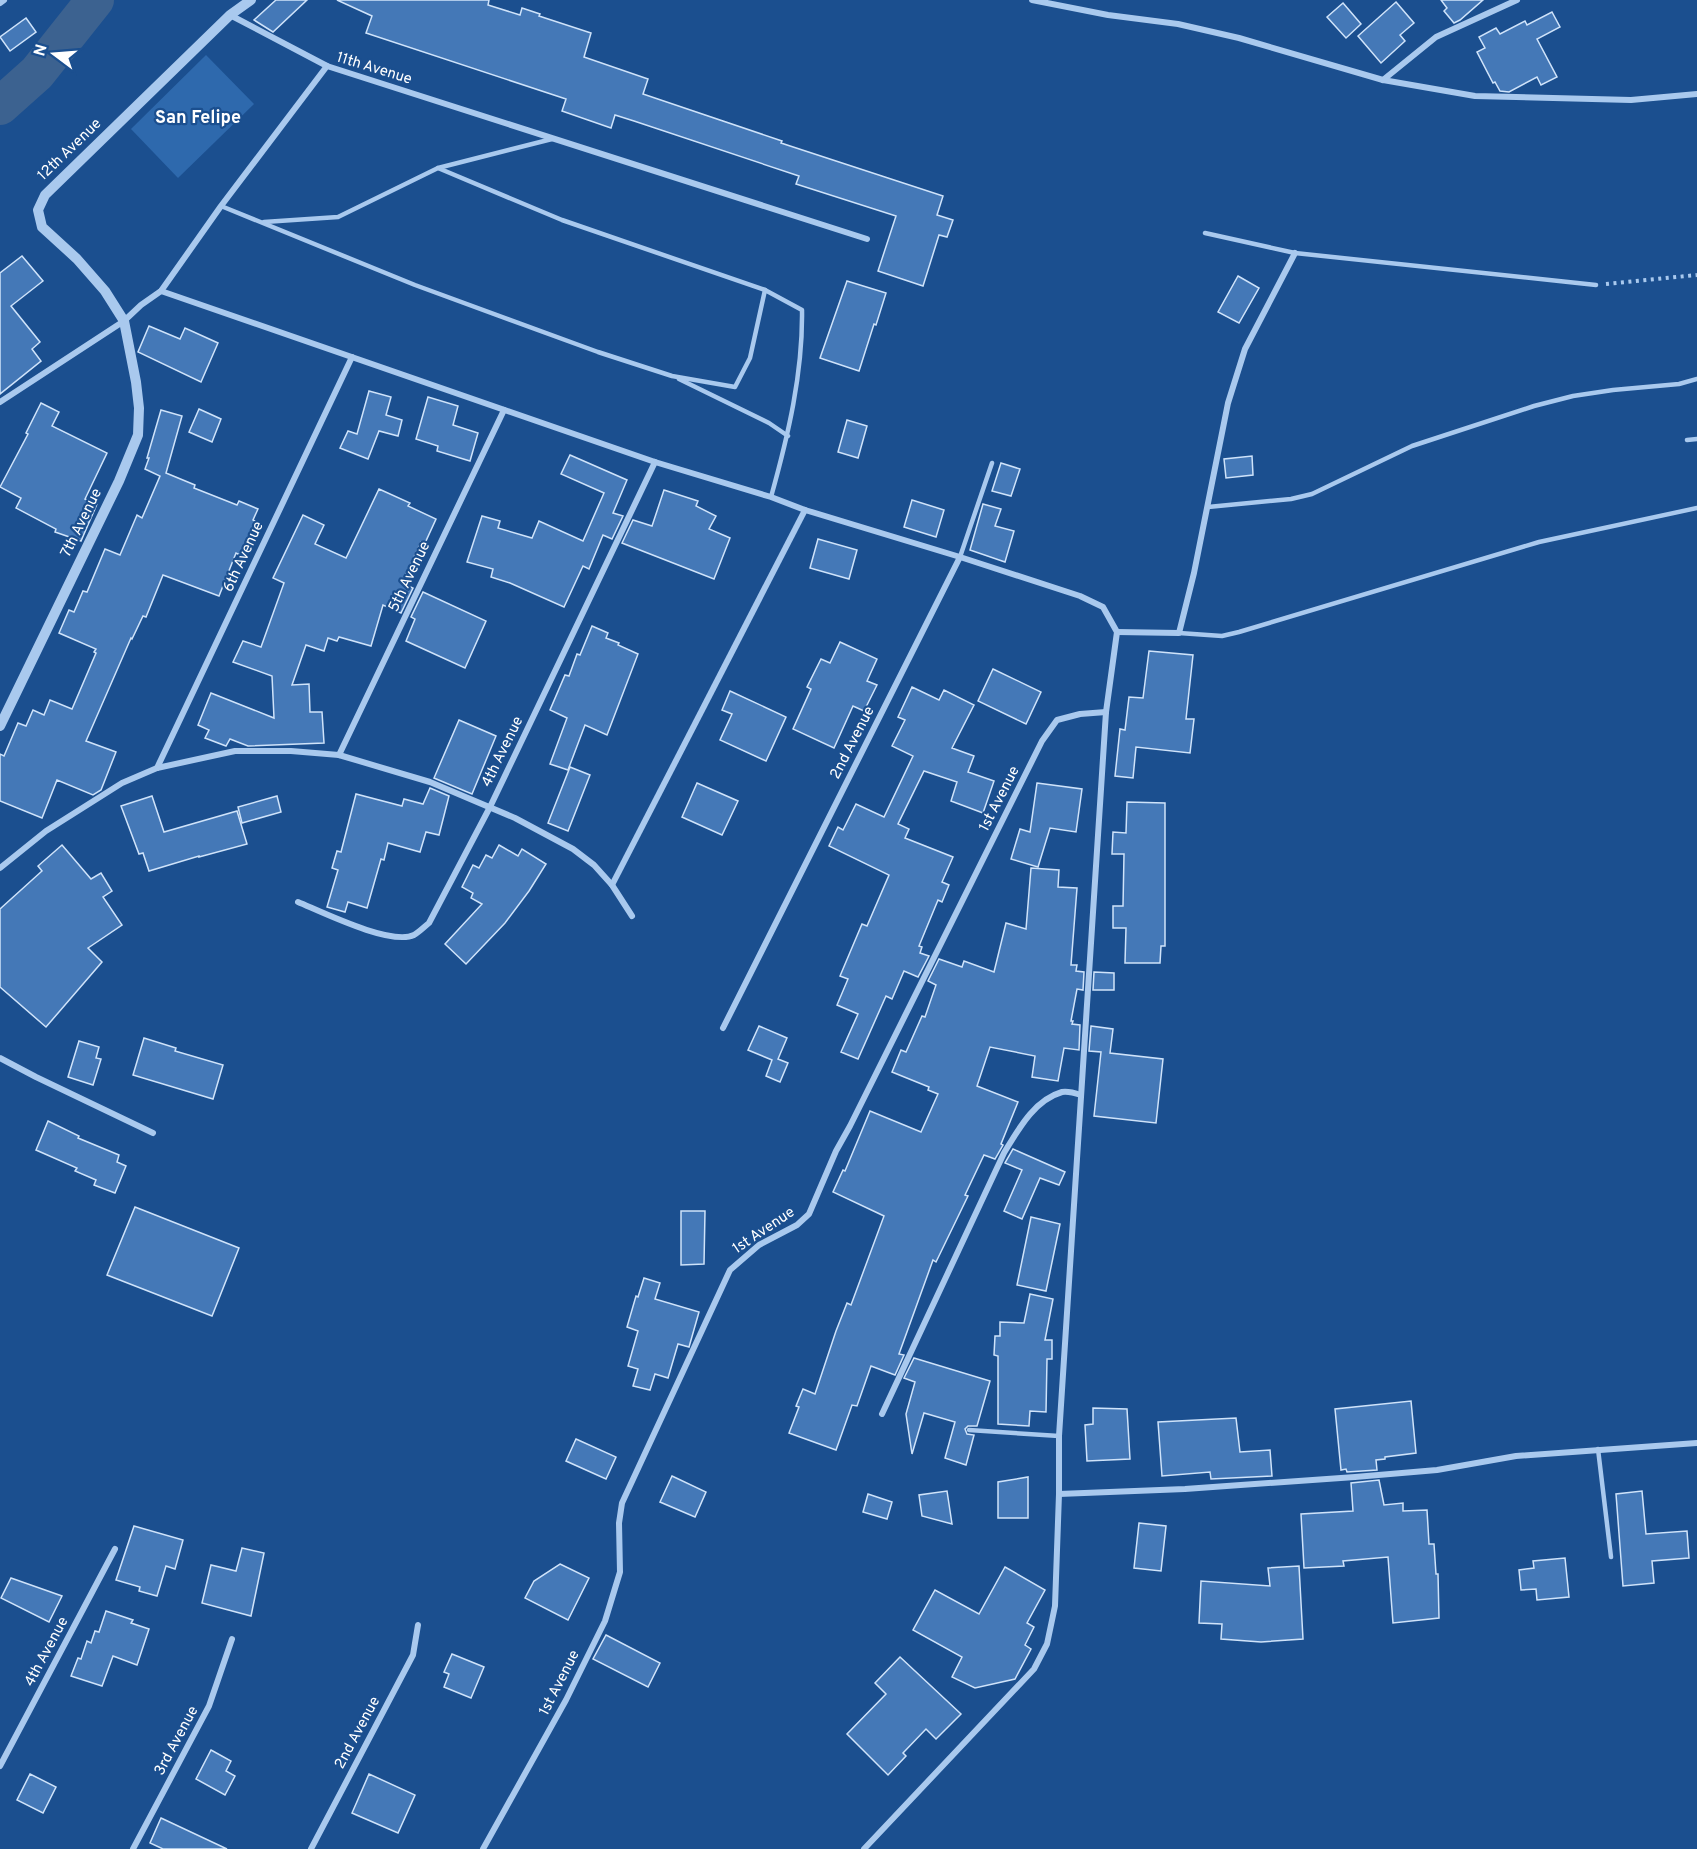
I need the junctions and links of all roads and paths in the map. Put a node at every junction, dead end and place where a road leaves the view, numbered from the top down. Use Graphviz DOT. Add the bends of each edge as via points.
graph roads {
  1 [pos="4,0"];
  2 [pos="251,0"];
  3 [pos="1032,0"];
  4 [pos="1516,0"];
  5 [pos="0,3"];
  6 [pos="230,15"];
  7 [pos="327,66"];
  8 [pos="1383,80"];
  9 [pos="1697,94"];
  10 [pos="553,138"];
  11 [pos="438,168"];
  12 [pos="221,206"];
  13 [pos="261,222"];
  14 [pos="1205,233"];
  15 [pos="867,239"];
  16 [pos="1295,253"];
  17 [pos="1697,275"];
  18 [pos="1596,285"];
  19 [pos="765,290"];
  20 [pos="161,291"];
  21 [pos="124,321"];
  22 [pos="352,357"];
  23 [pos="672,376"];
  24 [pos="1697,379"];
  25 [pos="0,402"];
  26 [pos="504,410"];
  27 [pos="788,436"];
  28 [pos="1697,439"];
  29 [pos="1688,440"];
  30 [pos="655,462"];
  31 [pos="992,463"];
  32 [pos="771,497"];
  33 [pos="1208,507"];
  34 [pos="1697,508"];
  35 [pos="805,510"];
  36 [pos="960,556"];
  37 [pos="1117,632"];
  38 [pos="1179,633"];
  39 [pos="1106,712"];
  40 [pos="0,726"];
  41 [pos="339,755"];
  42 [pos="157,768"];
  43 [pos="490,807"];
  44 [pos="0,868"];
  45 [pos="612,885"];
  46 [pos="298,902"];
  47 [pos="632,916"];
  48 [pos="723,1028"];
  49 [pos="0,1058"];
  50 [pos="1081,1095"];
  51 [pos="153,1133"];
  52 [pos="882,1414"];
  53 [pos="969,1430"];
  54 [pos="1059,1436"];
  55 [pos="1697,1443"];
  56 [pos="1598,1449"];
  57 [pos="1059,1494"];
  58 [pos="115,1549"];
  59 [pos="1611,1557"];
  60 [pos="418,1625"];
  61 [pos="232,1639"];
  62 [pos="0,1766"];
  63 [pos="133,1849"];
  64 [pos="311,1849"];
  65 [pos="483,1849"];
  66 [pos="864,1849"];
  1 -- 5 [label="street"];
  2 -- 6 [label="street, 12th Avenue"];
  3 -- 8 [label="street" via="1179,24"];
  4 -- 8 [label="street" via="1436,37"];
  6 -- 7 [label="street"];
  6 -- 21 [label="street, 12th Avenue" via="45,195 38,210 42,227 105,291"];
  7 -- 10 [label="street, 11th Avenue"];
  7 -- 12 [label="street, 11th Avenue"];
  8 -- 9 [label="street" via="1475,96 1630,100"];
  10 -- 11 [label="lane"];
  10 -- 15 [label="street, 11th Avenue"];
  11 -- 13 [label="lane" via="339,218"];
  11 -- 19 [label="lane" via="562,220"];
  12 -- 13 [label="lane"];
  12 -- 20 [label="street, 11th Avenue"];
  13 -- 23 [label="lane" via="415,285"];
  14 -- 16 [label="lane"];
  16 -- 18 [label="lane"];
  16 -- 33 [label="street" via="1245,349 1228,403"];
  17 -- 18 [label="path"];
  19 -- 23 [label="lane" via="750,358 735,387"];
  19 -- 27 [label="lane" via="802,310 802,338"];
  20 -- 21 [label="street, 11th Avenue"];
  20 -- 22 [label="street"];
  21 -- 25 [label="street, 11th Avenue"];
  21 -- 40 [label="street, 7th Avenue" via="137,391 138,435"];
  22 -- 26 [label="street"];
  22 -- 42 [label="street, 6th Avenue"];
  23 -- 27 [label="lane"];
  24 -- 33 [label="lane" via="1573,396 1534,406 1412,446 1312,494"];
  26 -- 30 [label="street"];
  26 -- 41 [label="street, 5th Avenue"];
  27 -- 32 [label="lane"];
  28 -- 29 [label="lane"];
  30 -- 32 [label="street"];
  30 -- 43 [label="street, 4th Avenue"];
  31 -- 36 [label="lane, 2nd Avenue"];
  32 -- 35 [label="street"];
  33 -- 38 [label="street"];
  34 -- 38 [label="lane" via="1539,542 1239,633"];
  35 -- 36 [label="street"];
  35 -- 45 [label="street"];
  36 -- 37 [label="street" via="1103,607"];
  36 -- 48 [label="street, 2nd Avenue"];
  37 -- 38 [label="street"];
  37 -- 39 [label="street"];
  39 -- 50 [label="street"];
  39 -- 65 [label="street, 1st Avenue" via="1057,720 1042,741 836,1151 809,1214 797,1226 759,1245 730,1270 622,1503 620,1572 605,1621"];
  41 -- 42 [label="street" via="235,751"];
  41 -- 43 [label="street" via="430,782"];
  42 -- 44 [label="street" via="122,783 46,831"];
  43 -- 45 [label="street" via="573,849"];
  43 -- 46 [label="street, 4th Avenue" via="429,923 413,936 397,938 372,932"];
  45 -- 47 [label="street"];
  49 -- 51 [label="street"];
  50 -- 52 [label="street" via="1064,1091 1046,1100 1023,1121 1004,1153"];
  50 -- 54 [label="street"];
  53 -- 54 [label="lane"];
  54 -- 57 [label="street"];
  55 -- 56 [label="street"];
  56 -- 57 [label="street" via="1516,1456 1437,1470"];
  56 -- 59 [label="lane"];
  57 -- 66 [label="street" via="1055,1606 1047,1644 1034,1669"];
  58 -- 62 [label="street, 4th Avenue"];
  60 -- 64 [label="street, 2nd Avenue" via="413,1655"];
  61 -- 63 [label="street, 3rd Avenue" via="209,1706"];
}
